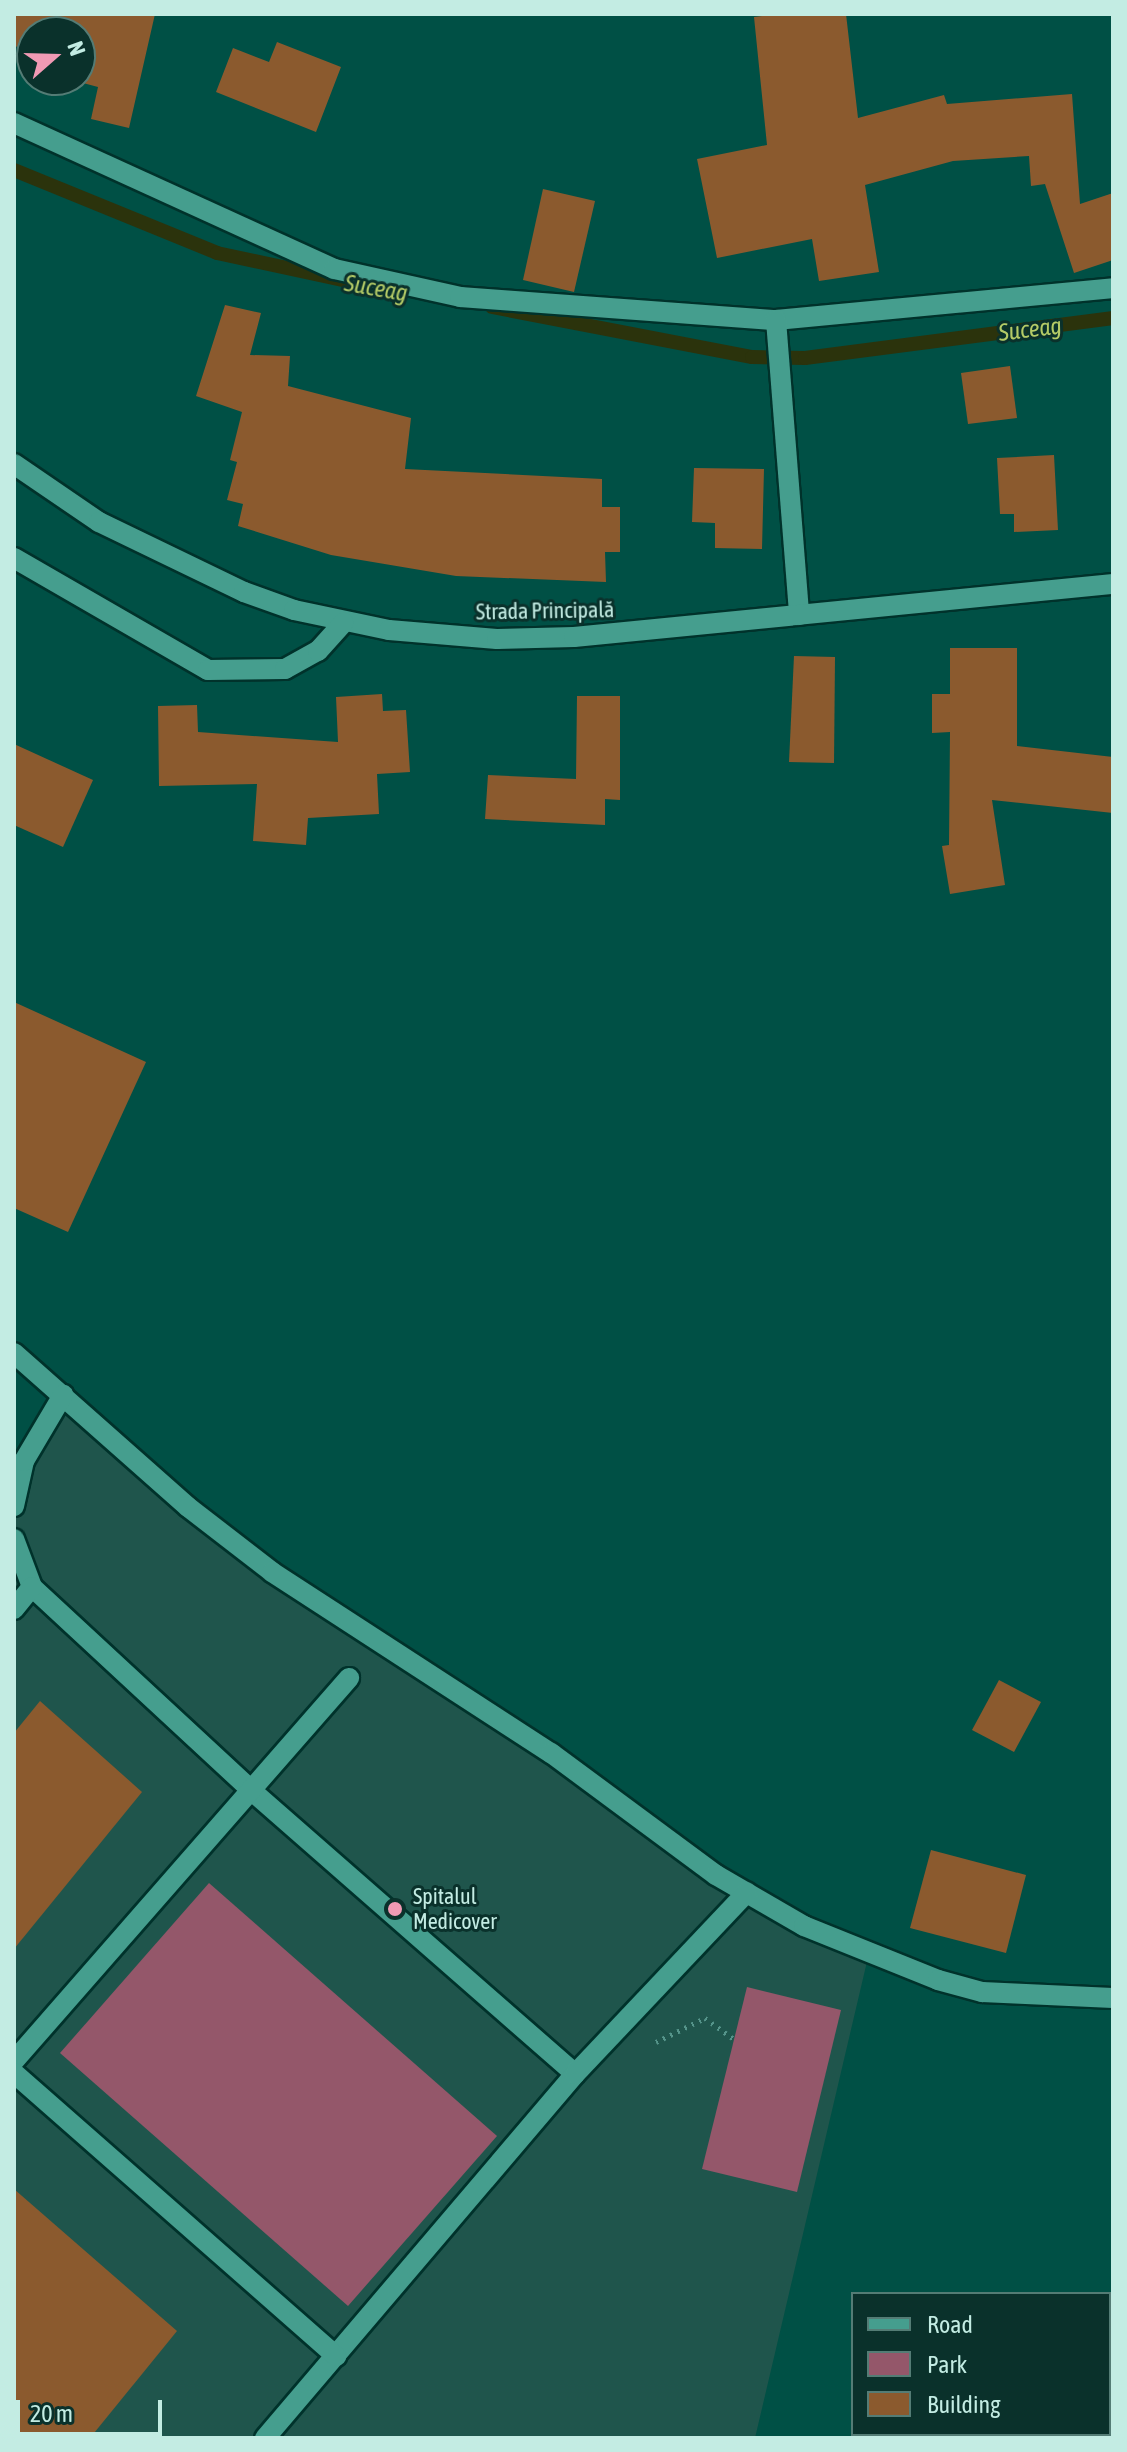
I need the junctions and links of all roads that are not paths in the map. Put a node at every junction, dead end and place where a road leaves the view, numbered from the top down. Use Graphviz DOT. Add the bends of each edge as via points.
graph roads {
  1 [pos="14,123"];
  2 [pos="1113,288"];
  3 [pos="776,320"];
  4 [pos="14,464"];
  5 [pos="14,558"];
  6 [pos="1113,584"];
  7 [pos="799,615"];
  8 [pos="343,623"];
  9 [pos="14,1353"];
  10 [pos="63,1395"];
  11 [pos="14,1506"];
  12 [pos="14,1539"];
  13 [pos="32,1587"];
  14 [pos="14,1609"];
  15 [pos="349,1678"];
  16 [pos="252,1791"];
  17 [pos="747,1892"];
  18 [pos="1113,1998"];
  19 [pos="14,2061"];
  20 [pos="14,2073"];
  21 [pos="575,2074"];
  22 [pos="336,2356"];
  23 [pos="265,2438"];
  1 -- 3 [label="street" via="334,269 460,297"];
  2 -- 3 [label="street"];
  3 -- 7 [label="street"];
  4 -- 8 [label="street, Strada Principală" via="145,547 244,592"];
  5 -- 8 [label="street" via="208,670 285,669 318,651"];
  6 -- 7 [label="street, Strada Principală"];
  7 -- 8 [label="street, Strada Principală" via="647,632 497,639"];
  9 -- 10 [label="street"];
  10 -- 11 [label="street" via="24,1461"];
  10 -- 17 [label="street" via="188,1507 272,1572 551,1753"];
  12 -- 13 [label="street"];
  13 -- 14 [label="street"];
  13 -- 16 [label="street"];
  15 -- 16 [label="street"];
  16 -- 19 [label="street"];
  16 -- 21 [label="street"];
  17 -- 18 [label="street" via="804,1926 938,1980 982,1992"];
  17 -- 21 [label="street"];
  20 -- 22 [label="street"];
  21 -- 22 [label="street"];
  22 -- 23 [label="street"];
}
